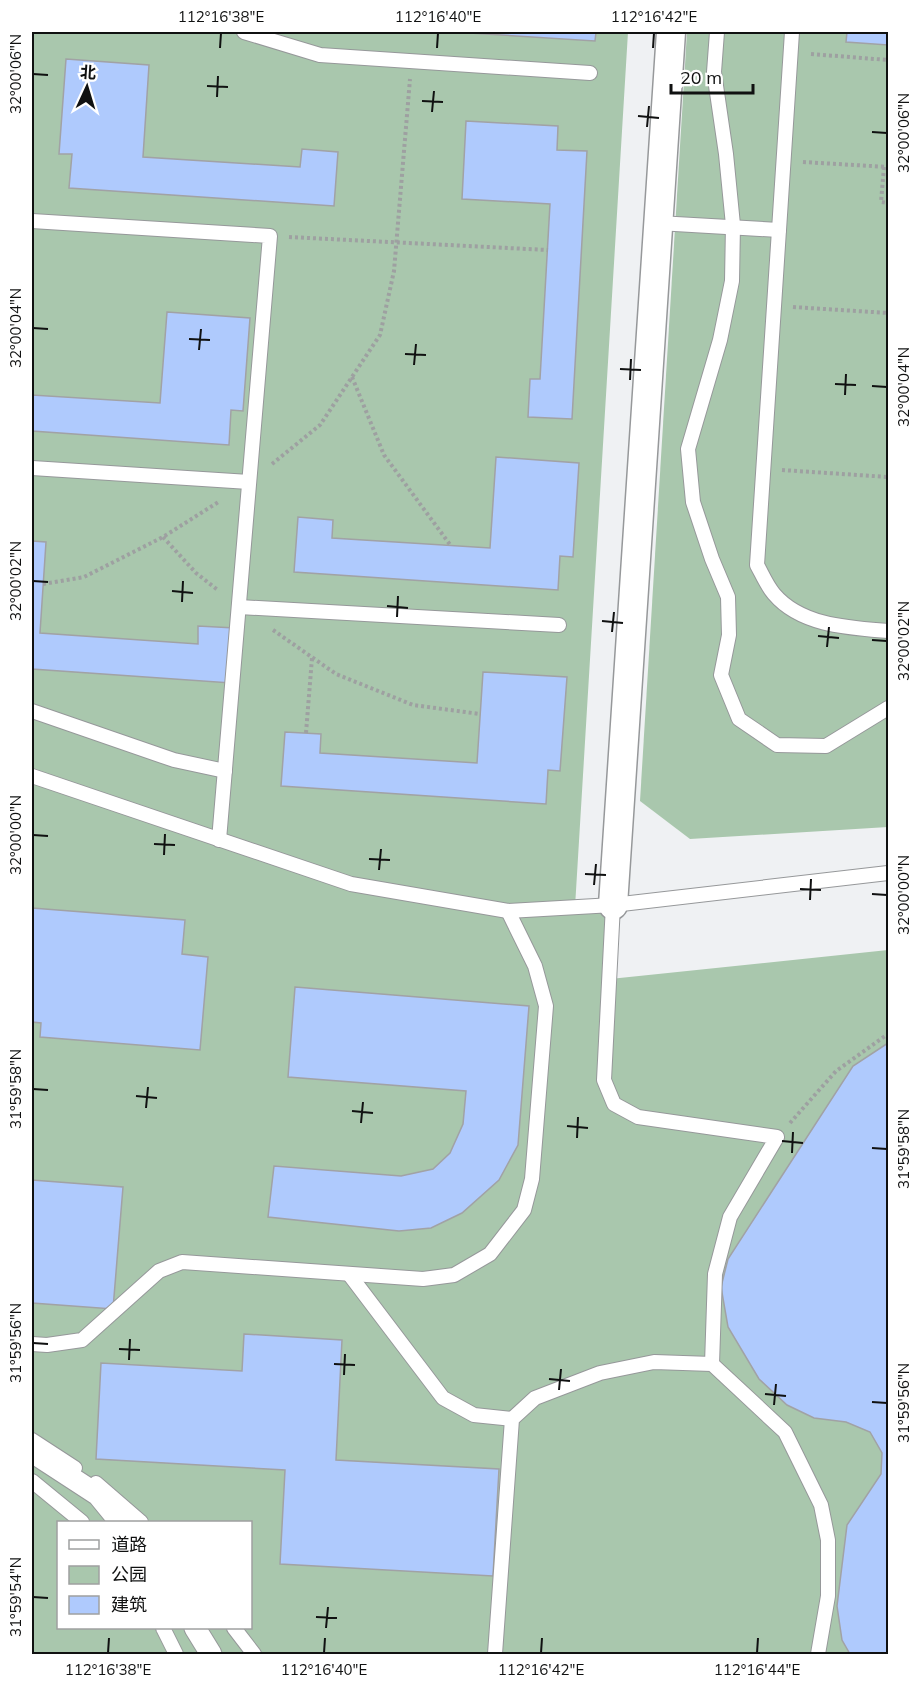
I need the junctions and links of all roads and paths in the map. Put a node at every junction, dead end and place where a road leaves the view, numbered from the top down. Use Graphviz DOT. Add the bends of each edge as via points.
graph roads {
  1 [pos="244,32"];
  2 [pos="671,32"];
  3 [pos="717,32"];
  4 [pos="792,32"];
  5 [pos="791,53"];
  6 [pos="888,60"];
  7 [pos="412,61"];
  8 [pos="590,73"];
  9 [pos="784,161"];
  10 [pos="886,167"];
  11 [pos="888,203"];
  12 [pos="32,221"];
  13 [pos="658,223"];
  14 [pos="734,225"];
  15 [pos="779,230"];
  16 [pos="270,236"];
  17 [pos="396,243"];
  18 [pos="548,250"];
  19 [pos="775,306"];
  20 [pos="888,313"];
  21 [pos="352,376"];
  22 [pos="32,468"];
  23 [pos="764,469"];
  24 [pos="888,477"];
  25 [pos="249,482"];
  26 [pos="163,537"];
  27 [pos="451,546"];
  28 [pos="43,584"];
  29 [pos="239,607"];
  30 [pos="559,625"];
  31 [pos="888,632"];
  32 [pos="312,657"];
  33 [pos="888,708"];
  34 [pos="32,711"];
  35 [pos="480,714"];
  36 [pos="306,733"];
  37 [pos="225,771"];
  38 [pos="32,776"];
  39 [pos="219,840"];
  40 [pos="888,873"];
  41 [pos="614,905"];
  42 [pos="508,911"];
  43 [pos="888,1034"];
  44 [pos="777,1137"];
  45 [pos="349,1274"];
  46 [pos="32,1344"];
  47 [pos="712,1364"];
  48 [pos="512,1419"];
  49 [pos="32,1440"];
  50 [pos="32,1452"];
  51 [pos="32,1481"];
  52 [pos="81,1521"];
  53 [pos="119,1521"];
  54 [pos="140,1521"];
  55 [pos="164,1629"];
  56 [pos="196,1629"];
  57 [pos="235,1629"];
  58 [pos="177,1654"];
  59 [pos="211,1654"];
  60 [pos="254,1654"];
  61 [pos="495,1654"];
  62 [pos="818,1654"];
  1 -- 7 [label="lane" via="320,55"];
  2 -- 13 [label="street"];
  3 -- 14 [label="lane" via="714,72"];
  4 -- 5 [label="lane"];
  5 -- 6 [label="path"];
  5 -- 9 [label="lane"];
  7 -- 8 [label="lane"];
  7 -- 17 [label="path"];
  9 -- 10 [label="path"];
  9 -- 15 [label="lane"];
  10 -- 11 [label="path" via="881,202"];
  12 -- 16 [label="lane"];
  13 -- 14 [label="lane"];
  13 -- 41 [label="street"];
  14 -- 15 [label="lane"];
  14 -- 33 [label="lane" via="732,280 720,340 688,449 693,502 728,597 729,635 722,675 739,719 777,745 826,746"];
  15 -- 19 [label="lane"];
  16 -- 17 [label="path"];
  16 -- 25 [label="lane"];
  17 -- 18 [label="path"];
  17 -- 21 [label="path" via="380,335"];
  19 -- 20 [label="path"];
  19 -- 23 [label="lane"];
  21 -- 25 [label="path" via="320,425"];
  21 -- 27 [label="path" via="384,455"];
  22 -- 25 [label="lane"];
  23 -- 24 [label="path"];
  23 -- 31 [label="lane" via="757,565 773,594 799,614 847,628"];
  25 -- 26 [label="path"];
  25 -- 29 [label="lane"];
  26 -- 28 [label="path" via="84,577"];
  26 -- 29 [label="path" via="196,573"];
  29 -- 30 [label="lane"];
  29 -- 32 [label="path"];
  29 -- 37 [label="lane"];
  32 -- 35 [label="path" via="336,674 413,705"];
  32 -- 36 [label="path"];
  34 -- 37 [label="lane" via="174,760"];
  37 -- 39 [label="lane"];
  38 -- 39 [label="lane"];
  39 -- 42 [label="lane" via="351,884"];
  40 -- 41 [label="lane"];
  41 -- 42 [label="lane"];
  41 -- 44 [label="lane" via="604,1080 614,1104 638,1117"];
  42 -- 45 [label="lane" via="535,966 546,1006 532,1179 524,1210 490,1254 454,1275 423,1279"];
  43 -- 44 [label="path" via="836,1071"];
  44 -- 47 [label="lane" via="729,1217 715,1274"];
  45 -- 46 [label="lane" via="182,1262 159,1271 82,1340"];
  45 -- 48 [label="lane" via="443,1398 474,1415"];
  47 -- 48 [label="lane" via="654,1362 600,1373 535,1398"];
  47 -- 62 [label="lane" via="785,1432 822,1505 828,1540 828,1596"];
  48 -- 61 [label="lane"];
  49 -- 54 [label="lane" via="110,1492"];
  50 -- 53 [label="street" via="98,1496"];
  51 -- 52 [label="lane"];
  55 -- 58 [label="lane"];
  56 -- 59 [label="street"];
  57 -- 60 [label="lane"];
}
